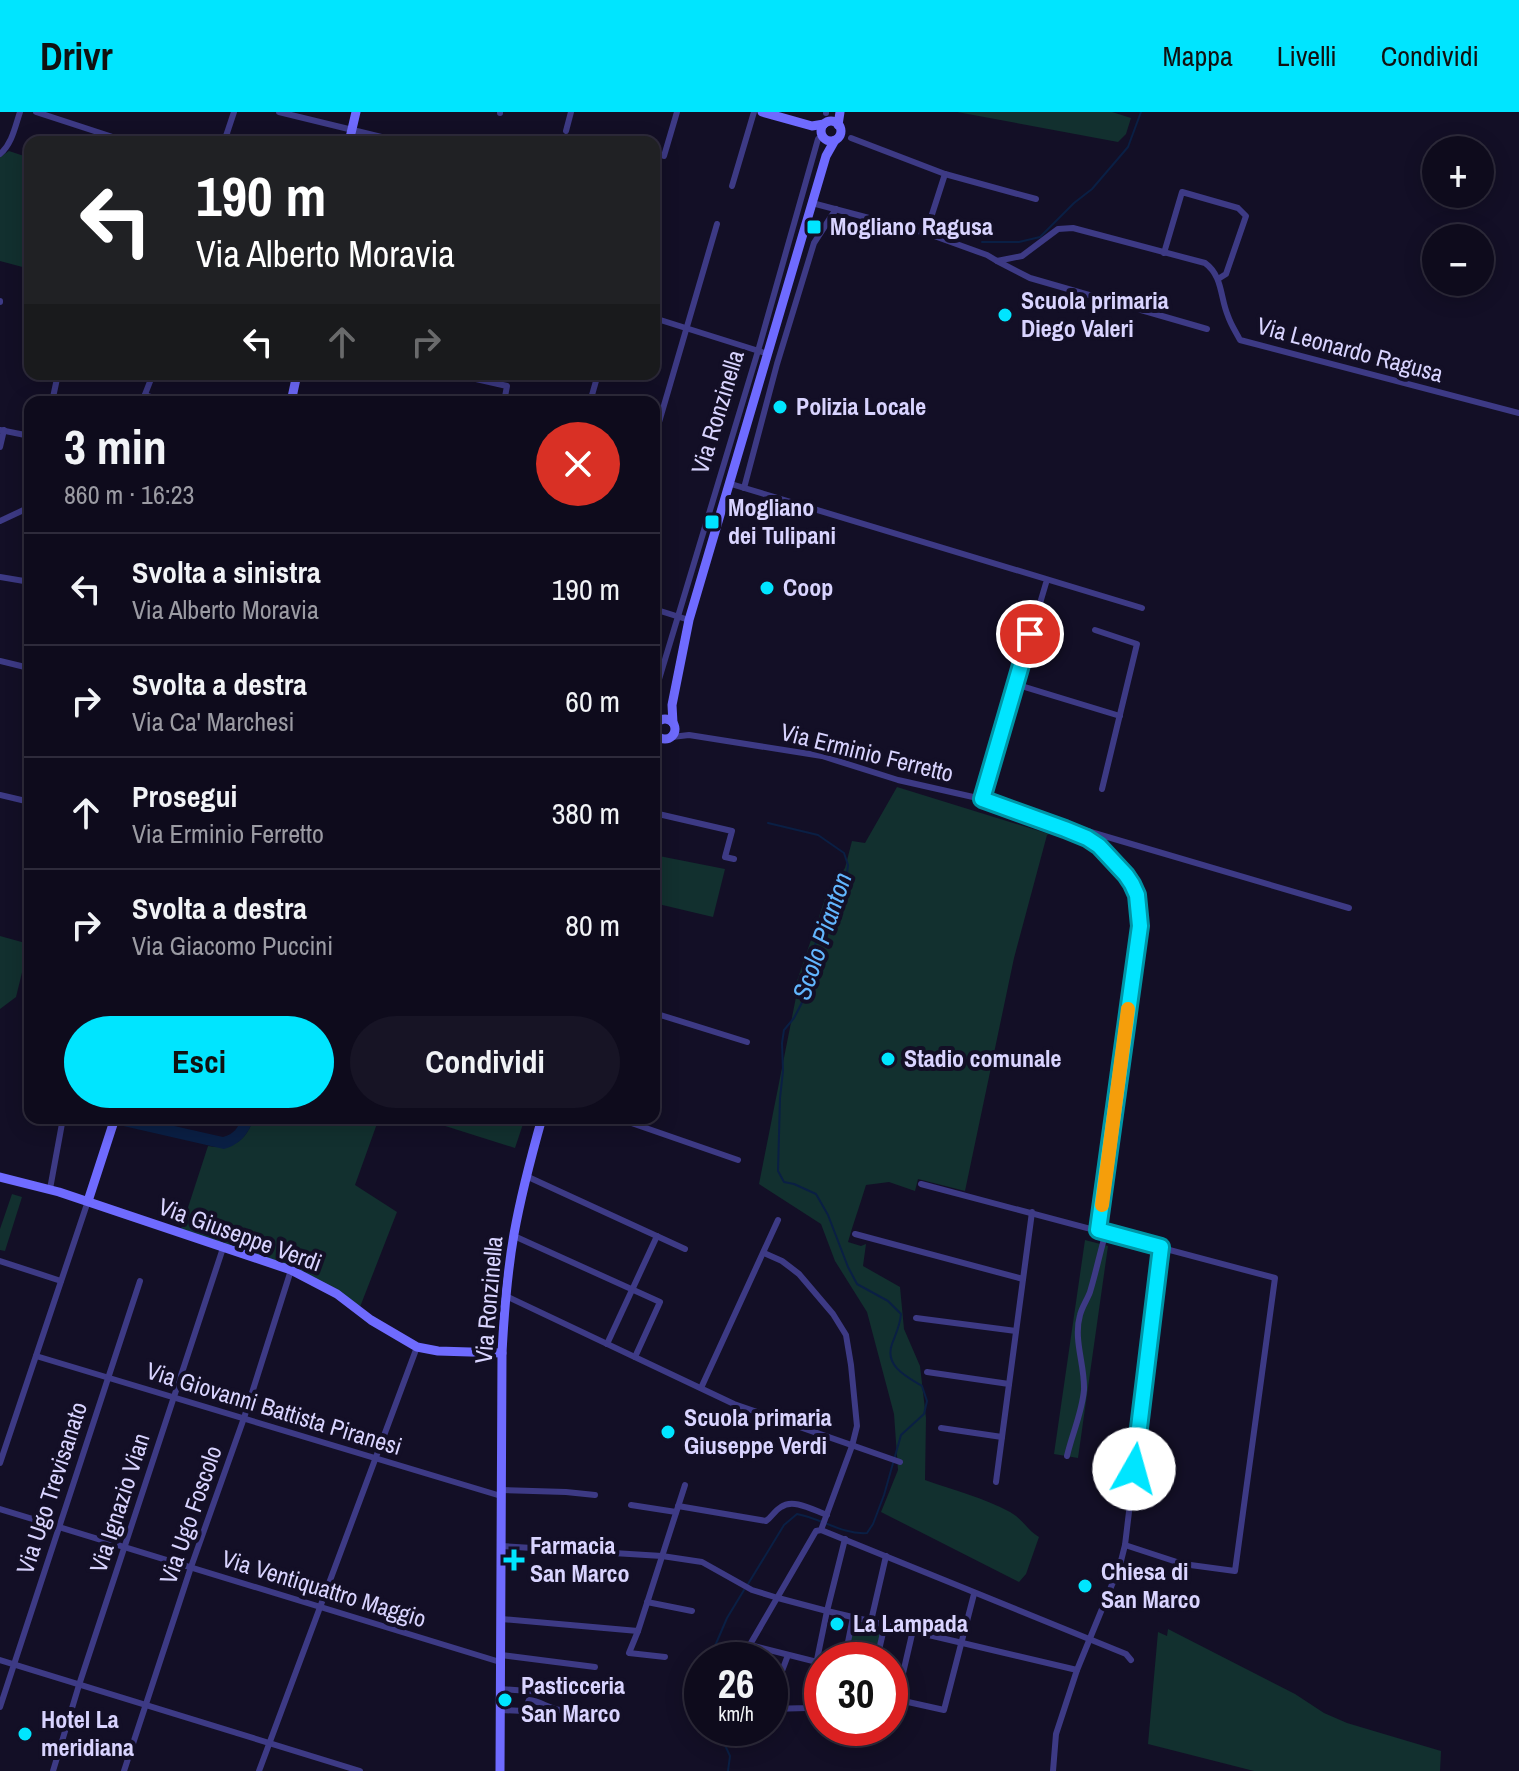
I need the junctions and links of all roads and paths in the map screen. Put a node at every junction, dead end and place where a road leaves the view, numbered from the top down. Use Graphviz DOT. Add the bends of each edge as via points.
graph roads {
  1 [pos="20,112"];
  2 [pos="36,112"];
  3 [pos="234,112"];
  4 [pos="279,112"];
  5 [pos="356,112"];
  6 [pos="571,112"];
  7 [pos="677,112"];
  8 [pos="754,112"];
  9 [pos="762,112"];
  10 [pos="827,123"];
  11 [pos="352,130"];
  12 [pos="566,131"];
  13 [pos="110,136"];
  14 [pos="226,136"];
  15 [pos="350,136"];
  16 [pos="377,136"];
  17 [pos="851,138"];
  18 [pos="835,140"];
  19 [pos="2,152"];
  20 [pos="660,155"];
  21 [pos="826,156"];
  22 [pos="945,174"];
  23 [pos="732,186"];
  24 [pos="1036,199"];
  25 [pos="812,203"];
  26 [pos="836,209"];
  27 [pos="717,224"];
  28 [pos="926,233"];
  29 [pos="1164,253"];
  30 [pos="997,261"];
  31 [pos="1218,279"];
  32 [pos="660,320"];
  33 [pos="687,328"];
  34 [pos="1207,329"];
  35 [pos="758,351"];
  36 [pos="769,354"];
  37 [pos="480,380"];
  38 [pos="505,396"];
  39 [pos="1519,413"];
  40 [pos="660,419"];
  41 [pos="2,430"];
  42 [pos="24,435"];
  43 [pos="0,447"];
  44 [pos="731,484"];
  45 [pos="744,488"];
  46 [pos="24,510"];
  47 [pos="0,521"];
  48 [pos="0,577"];
  49 [pos="24,581"];
  50 [pos="1046,583"];
  51 [pos="1142,608"];
  52 [pos="660,611"];
  53 [pos="678,616"];
  54 [pos="689,620"];
  55 [pos="1095,630"];
  56 [pos="0,661"];
  57 [pos="24,667"];
  58 [pos="660,676"];
  59 [pos="1015,684"];
  60 [pos="674,698"];
  61 [pos="1120,716"];
  62 [pos="660,719"];
  63 [pos="660,720"];
  64 [pos="674,724"];
  65 [pos="697,736"];
  66 [pos="660,738"];
  67 [pos="669,738"];
  68 [pos="660,748"];
  69 [pos="1102,789"];
  70 [pos="0,795"];
  71 [pos="982,799"];
  72 [pos="24,801"];
  73 [pos="660,814"];
  74 [pos="1065,829"];
  75 [pos="734,859"];
  76 [pos="1349,908"];
  77 [pos="660,1015"];
  78 [pos="747,1042"];
  79 [pos="62,1124"];
  80 [pos="113,1124"];
  81 [pos="540,1124"];
  82 [pos="634,1124"];
  83 [pos="738,1160"];
  84 [pos="526,1176"];
  85 [pos="0,1177"];
  86 [pos="921,1184"];
  87 [pos="50,1189"];
  88 [pos="88,1201"];
  89 [pos="1032,1212"];
  90 [pos="778,1220"];
  91 [pos="1102,1231"];
  92 [pos="855,1234"];
  93 [pos="514,1236"];
  94 [pos="657,1236"];
  95 [pos="1161,1247"];
  96 [pos="223,1248"];
  97 [pos="685,1249"];
  98 [pos="764,1253"];
  99 [pos="0,1261"];
  100 [pos="291,1270"];
  101 [pos="1023,1279"];
  102 [pos="61,1281"];
  103 [pos="140,1281"];
  104 [pos="632,1289"];
  105 [pos="506,1296"];
  106 [pos="916,1318"];
  107 [pos="1016,1331"];
  108 [pos="607,1344"];
  109 [pos="417,1347"];
  110 [pos="502,1353"];
  111 [pos="36,1356"];
  112 [pos="635,1357"];
  113 [pos="927,1372"];
  114 [pos="108,1377"];
  115 [pos="1009,1384"];
  116 [pos="701,1388"];
  117 [pos="175,1397"];
  118 [pos="244,1418"];
  119 [pos="941,1428"];
  120 [pos="1002,1437"];
  121 [pos="852,1446"];
  122 [pos="1067,1456"];
  123 [pos="375,1458"];
  124 [pos="900,1462"];
  125 [pos="0,1463"];
  126 [pos="996,1482"];
  127 [pos="685,1485"];
  128 [pos="501,1493"];
  129 [pos="595,1495"];
  130 [pos="631,1505"];
  131 [pos="0,1509"];
  132 [pos="677,1509"];
  133 [pos="826,1517"];
  134 [pos="58,1527"];
  135 [pos="822,1528"];
  136 [pos="845,1539"];
  137 [pos="1125,1545"];
  138 [pos="501,1546"];
  139 [pos="126,1547"];
  140 [pos="662,1556"];
  141 [pos="886,1556"];
  142 [pos="191,1567"];
  143 [pos="974,1594"];
  144 [pos="778,1598"];
  145 [pos="647,1602"];
  146 [pos="320,1606"];
  147 [pos="692,1611"];
  148 [pos="827,1611"];
  149 [pos="853,1617"];
  150 [pos="501,1619"];
  151 [pos="871,1621"];
  152 [pos="885,1624"];
  153 [pos="913,1630"];
  154 [pos="638,1631"];
  155 [pos="1089,1640"];
  156 [pos="752,1642"];
  157 [pos="821,1642"];
  158 [pos="848,1642"];
  159 [pos="881,1642"];
  160 [pos="960,1642"];
  161 [pos="908,1647"];
  162 [pos="788,1655"];
  163 [pos="665,1657"];
  164 [pos="501,1659"];
  165 [pos="804,1659"];
  166 [pos="0,1660"];
  167 [pos="1131,1660"];
  168 [pos="14,1665"];
  169 [pos="595,1667"];
  170 [pos="1077,1670"];
  171 [pos="79,1685"];
  172 [pos="500,1689"];
  173 [pos="571,1694"];
  174 [pos="908,1702"];
  175 [pos="145,1706"];
  176 [pos="0,1707"];
  177 [pos="500,1710"];
  178 [pos="560,1710"];
  179 [pos="269,1743"];
  180 [pos="53,1771"];
  181 [pos="124,1771"];
  182 [pos="259,1771"];
  183 [pos="360,1771"];
  184 [pos="500,1771"];
  185 [pos="1053,1771"];
  1 -- 19 [label="street"];
  2 -- 13 [label="street"];
  3 -- 14 [label="street"];
  4 -- 11 [label="street"];
  5 -- 11 [label="street"];
  6 -- 12 [label="street"];
  7 -- 20 [label="street" via="664,156"];
  8 -- 23 [label="street"];
  9 -- 10 [label="street" via="812,126"];
  10 -- 18 [label="street" via="829,141"];
  10 -- 18 [label="street, Via Ronzinella" via="838,125"];
  10 -- 21 [label="street, Via Ronzinella"];
  10 -- 35 [label="street, Via Ronzinella"];
  11 -- 15 [label="street"];
  11 -- 16 [label="street"];
  17 -- 22 [label="street"];
  18 -- 21 [label="street, Via Ronzinella"];
  21 -- 25 [label="street, Via Ronzinella"];
  22 -- 24 [label="street"];
  22 -- 28 [label="street"];
  25 -- 26 [label="street"];
  25 -- 36 [label="street, Via Ronzinella"];
  26 -- 28 [label="street"];
  26 -- 45 [label="street" via="814,243"];
  27 -- 33 [label="street"];
  28 -- 30 [label="street"];
  29 -- 30 [label="street" via="1073,228 1058,229 1022,256"];
  29 -- 31 [label="street" via="1205,263"];
  29 -- 31 [label="street" via="1182,192 1238,208 1246,216 1226,274"];
  30 -- 34 [label="street" via="1030,278"];
  31 -- 39 [label="street, Via Leonardo Ragusa" via="1240,340"];
  32 -- 33 [label="street"];
  33 -- 35 [label="street"];
  33 -- 40 [label="street"];
  35 -- 36 [label="street"];
  35 -- 53 [label="street, Via Ronzinella"];
  36 -- 44 [label="street, Via Ronzinella"];
  37 -- 38 [label="street" via="507,386"];
  41 -- 42 [label="street"];
  41 -- 43 [label="street"];
  44 -- 45 [label="street, Via Ronzinella"];
  44 -- 54 [label="street, Via Ronzinella"];
  45 -- 51 [label="street, Via Ronzinella"];
  46 -- 47 [label="street"];
  48 -- 49 [label="street"];
  50 -- 59 [label="street"];
  52 -- 53 [label="street"];
  53 -- 54 [label="street"];
  53 -- 58 [label="street, Via Ronzinella"];
  54 -- 60 [label="street, Via Ronzinella"];
  55 -- 61 [label="street" via="1137,644"];
  56 -- 57 [label="street"];
  59 -- 61 [label="street"];
  59 -- 71 [label="street"];
  60 -- 62 [label="street, Via Ronzinella"];
  60 -- 64 [label="street, Via Ronzinella"];
  61 -- 69 [label="street"];
  63 -- 64 [label="street"];
  64 -- 65 [label="street, Via Erminio Ferretto"];
  64 -- 67 [label="street, Via Ronzinella"];
  65 -- 67 [label="street, Via Erminio Ferretto"];
  65 -- 71 [label="street, Via Erminio Ferretto" via="822,756"];
  66 -- 67 [label="street"];
  67 -- 68 [label="street, Via Ronzinella"];
  70 -- 72 [label="street"];
  71 -- 74 [label="street, Via Erminio Ferretto"];
  73 -- 75 [label="street" via="732,831 725,857"];
  74 -- 76 [label="street, Via Erminio Ferretto" via="1077,828"];
  74 -- 91 [label="street" via="1099,846 1126,875 1139,909"];
  77 -- 78 [label="street"];
  79 -- 87 [label="street"];
  80 -- 88 [label="street"];
  81 -- 84 [label="street, Via Ronzinella"];
  82 -- 83 [label="street"];
  84 -- 93 [label="street, Via Ronzinella"];
  84 -- 94 [label="street"];
  85 -- 87 [label="street, Via Giuseppe Verdi"];
  86 -- 89 [label="street"];
  87 -- 88 [label="street, Via Giuseppe Verdi"];
  88 -- 96 [label="street, Via Giuseppe Verdi"];
  88 -- 102 [label="street"];
  89 -- 91 [label="street"];
  89 -- 101 [label="street"];
  90 -- 98 [label="street"];
  91 -- 95 [label="street"];
  91 -- 122 [label="street" via="1080,1315 1084,1388"];
  92 -- 101 [label="street"];
  93 -- 104 [label="street"];
  93 -- 105 [label="street, Via Ronzinella"];
  94 -- 97 [label="street"];
  94 -- 104 [label="street"];
  95 -- 137 [label="street"];
  95 -- 137 [label="street" via="1275,1278 1235,1571 1183,1564"];
  96 -- 100 [label="street, Via Giuseppe Verdi"];
  96 -- 117 [label="street, Via Ignazio Vian"];
  98 -- 116 [label="street"];
  98 -- 121 [label="street" via="799,1274 846,1335 857,1426"];
  99 -- 102 [label="street"];
  100 -- 109 [label="street, Via Giuseppe Verdi"];
  100 -- 118 [label="street, Via Ugo Foscolo"];
  101 -- 107 [label="street"];
  102 -- 111 [label="street"];
  103 -- 114 [label="street, Via Ugo Trevisanato"];
  104 -- 108 [label="street"];
  104 -- 112 [label="street" via="660,1302"];
  105 -- 108 [label="street"];
  105 -- 110 [label="street, Via Ronzinella"];
  106 -- 107 [label="street"];
  107 -- 115 [label="street"];
  108 -- 112 [label="street"];
  109 -- 110 [label="street, Via Giuseppe Verdi"];
  109 -- 123 [label="street"];
  110 -- 128 [label="street, Via Ronzinella"];
  111 -- 114 [label="street, Via Giovanni Battista Piranesi"];
  111 -- 125 [label="street"];
  112 -- 116 [label="street"];
  113 -- 115 [label="street"];
  114 -- 117 [label="street, Via Giovanni Battista Piranesi"];
  114 -- 134 [label="street, Via Ugo Trevisanato"];
  115 -- 120 [label="street"];
  116 -- 121 [label="street"];
  117 -- 118 [label="street, Via Giovanni Battista Piranesi"];
  117 -- 139 [label="street, Via Ignazio Vian"];
  118 -- 123 [label="street, Via Giovanni Battista Piranesi"];
  118 -- 142 [label="street, Via Ugo Foscolo"];
  119 -- 120 [label="street"];
  120 -- 126 [label="street"];
  121 -- 124 [label="street"];
  121 -- 133 [label="street"];
  123 -- 128 [label="street, Via Giovanni Battista Piranesi"];
  123 -- 146 [label="street"];
  127 -- 132 [label="street"];
  128 -- 129 [label="street"];
  128 -- 138 [label="street, Via Ronzinella"];
  130 -- 132 [label="street"];
  131 -- 134 [label="street, Via Ventiquattro Maggio"];
  132 -- 133 [label="street" via="766,1521 791,1503"];
  132 -- 140 [label="street"];
  133 -- 135 [label="street"];
  134 -- 139 [label="street, Via Ventiquattro Maggio"];
  134 -- 168 [label="street, Via Ugo Trevisanato"];
  135 -- 136 [label="street"];
  135 -- 144 [label="street"];
  136 -- 141 [label="street"];
  136 -- 148 [label="street"];
  137 -- 155 [label="street"];
  138 -- 140 [label="street"];
  138 -- 150 [label="street, Via Ronzinella"];
  139 -- 142 [label="street, Via Ventiquattro Maggio"];
  139 -- 171 [label="street, Via Ignazio Vian"];
  140 -- 144 [label="street" via="702,1562"];
  140 -- 145 [label="street"];
  141 -- 143 [label="street"];
  141 -- 151 [label="street"];
  142 -- 146 [label="street, Via Ventiquattro Maggio"];
  142 -- 175 [label="street, Via Ugo Foscolo"];
  143 -- 155 [label="street"];
  143 -- 160 [label="street"];
  144 -- 148 [label="street"];
  144 -- 156 [label="street"];
  145 -- 147 [label="street"];
  145 -- 154 [label="street"];
  146 -- 164 [label="street, Via Ventiquattro Maggio"];
  146 -- 179 [label="street"];
  148 -- 149 [label="street"];
  148 -- 157 [label="street"];
  149 -- 151 [label="street"];
  149 -- 158 [label="street"];
  150 -- 154 [label="street"];
  150 -- 164 [label="street, Via Ronzinella"];
  151 -- 152 [label="street"];
  152 -- 153 [label="street"];
  152 -- 159 [label="street"];
  153 -- 160 [label="street"];
  153 -- 161 [label="street"];
  154 -- 163 [label="street" via="629,1653"];
  155 -- 167 [label="street"];
  155 -- 170 [label="street"];
  160 -- 170 [label="street"];
  160 -- 174 [label="street" via="944,1710"];
  162 -- 165 [label="street"];
  164 -- 169 [label="street"];
  164 -- 172 [label="street, Via Ronzinella"];
  166 -- 168 [label="street"];
  168 -- 171 [label="street"];
  168 -- 176 [label="street, Via Ugo Trevisanato"];
  170 -- 185 [label="street" via="1056,1734"];
  171 -- 175 [label="street"];
  171 -- 180 [label="street, Via Ignazio Vian"];
  172 -- 173 [label="street"];
  172 -- 177 [label="street, Via Ronzinella"];
  175 -- 179 [label="street"];
  175 -- 181 [label="street, Via Ugo Foscolo"];
  177 -- 178 [label="street" via="524,1711 529,1700"];
  177 -- 184 [label="street, Via Ronzinella"];
  179 -- 182 [label="street"];
  179 -- 183 [label="street"];
}
